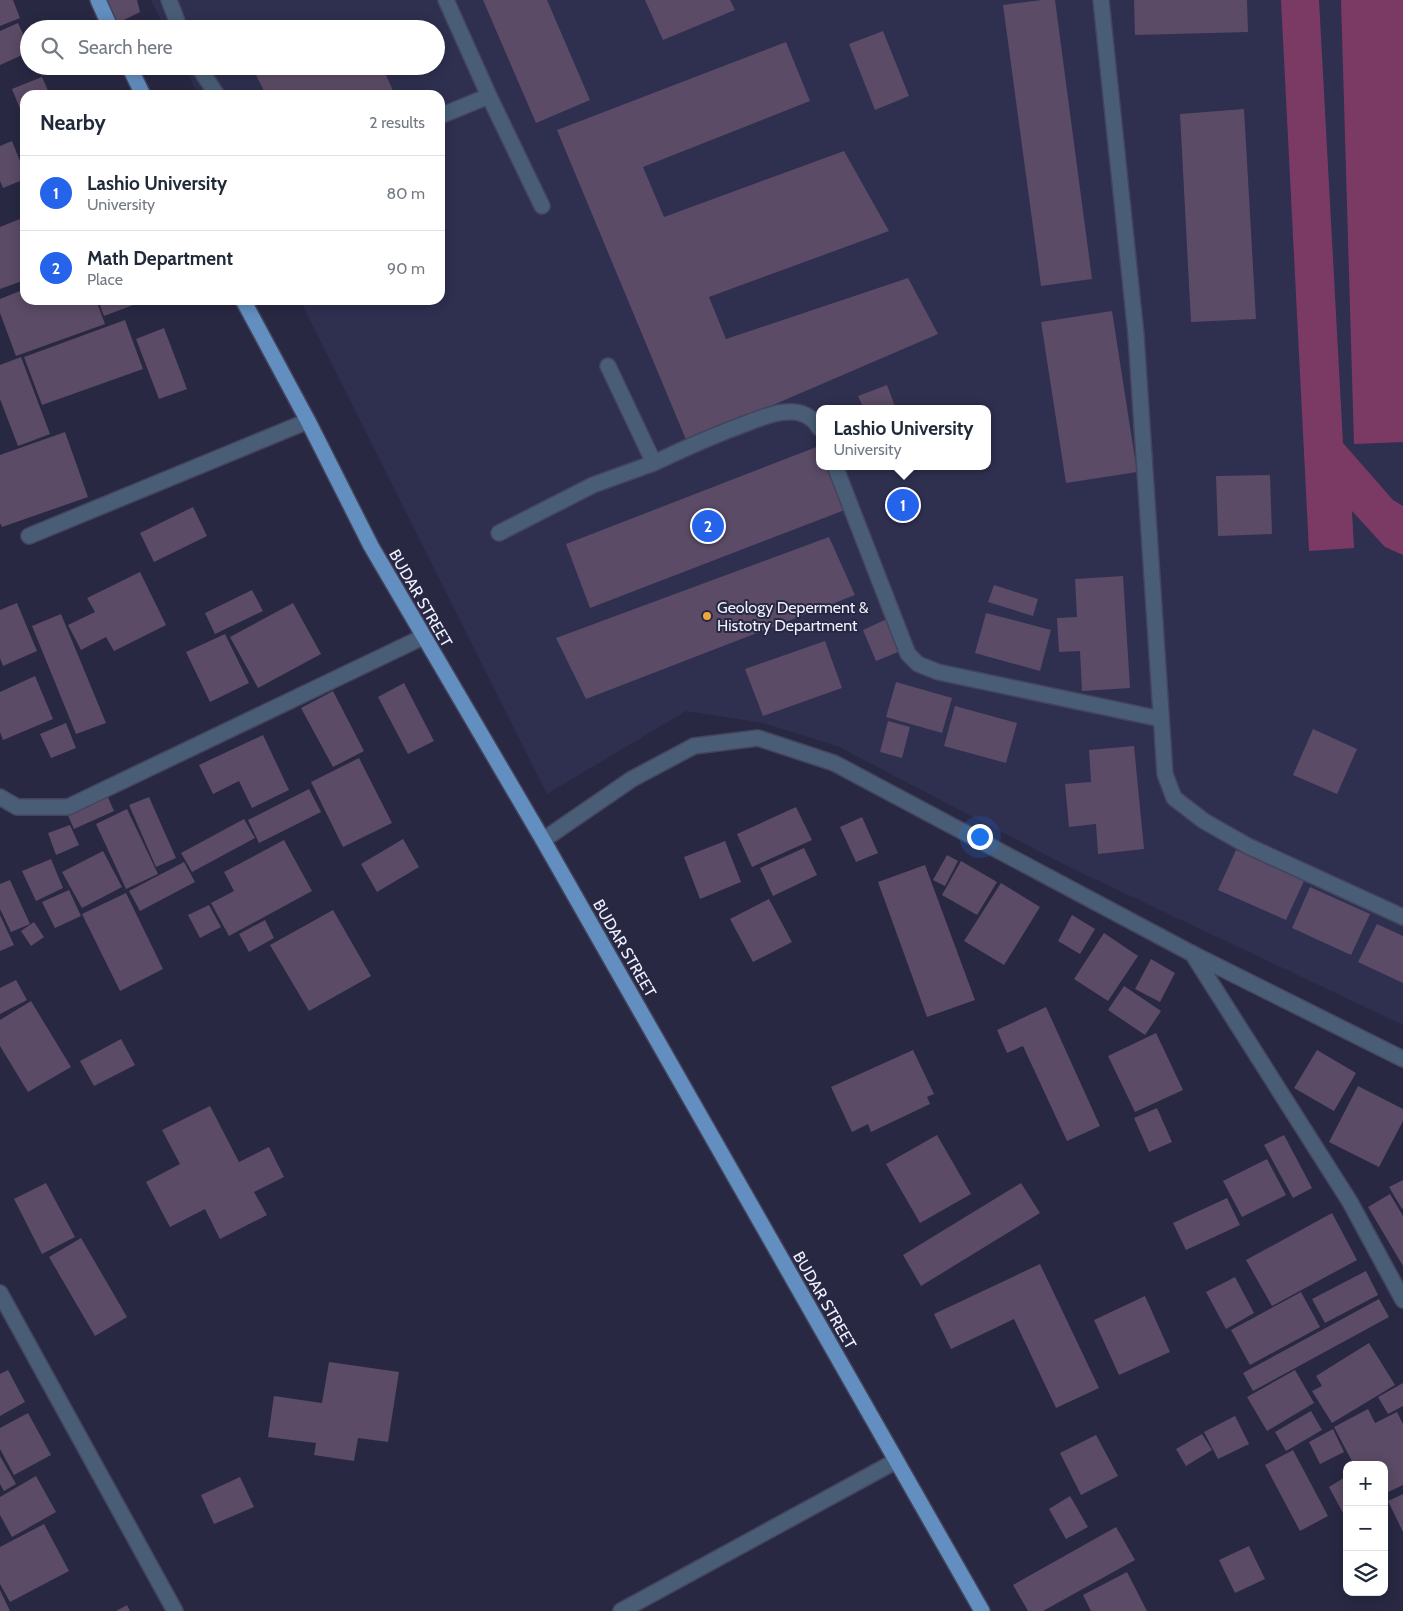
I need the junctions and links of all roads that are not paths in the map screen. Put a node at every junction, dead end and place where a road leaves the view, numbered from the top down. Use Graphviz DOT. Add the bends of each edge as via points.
graph roads {
  1 [pos="98,0"];
  2 [pos="168,0"];
  3 [pos="446,0"];
  4 [pos="1101,0"];
  5 [pos="107,20"];
  6 [pos="176,20"];
  7 [pos="133,75"];
  8 [pos="204,75"];
  9 [pos="141,90"];
  10 [pos="215,90"];
  11 [pos="489,96"];
  12 [pos="445,114"];
  13 [pos="542,206"];
  14 [pos="246,305"];
  15 [pos="608,366"];
  16 [pos="308,421"];
  17 [pos="816,423"];
  18 [pos="654,463"];
  19 [pos="837,470"];
  20 [pos="499,533"];
  21 [pos="29,536"];
  22 [pos="423,637"];
  23 [pos="1161,719"];
  24 [pos="0,797"];
  25 [pos="543,840"];
  26 [pos="1403,917"];
  27 [pos="1191,953"];
  28 [pos="1403,1059"];
  29 [pos="0,1293"];
  30 [pos="1403,1300"];
  31 [pos="896,1461"];
  32 [pos="175,1611"];
  33 [pos="621,1611"];
  34 [pos="982,1611"];
  1 -- 5 [label="main road"];
  2 -- 6 [label="street"];
  3 -- 11 [label="street"];
  4 -- 23 [label="street" via="1136,335"];
  7 -- 9 [label="main road"];
  8 -- 10 [label="street"];
  11 -- 12 [label="street"];
  11 -- 13 [label="street"];
  14 -- 16 [label="main road, BUDAR STREET"];
  15 -- 18 [label="street"];
  16 -- 21 [label="street"];
  16 -- 22 [label="main road, BUDAR STREET" via="371,546"];
  17 -- 18 [label="street" via="801,413 768,416"];
  18 -- 20 [label="street" via="593,485"];
  19 -- 23 [label="street" via="908,654 918,664 938,672"];
  22 -- 24 [label="street" via="68,807 17,807"];
  22 -- 25 [label="main road, BUDAR STREET"];
  23 -- 26 [label="street" via="1166,774 1174,798 1204,821 1248,846"];
  25 -- 27 [label="street" via="632,780 694,746 758,738 834,763"];
  25 -- 31 [label="main road, BUDAR STREET"];
  27 -- 28 [label="street"];
  27 -- 30 [label="street" via="1350,1202"];
  29 -- 32 [label="street"];
  31 -- 33 [label="street"];
  31 -- 34 [label="main road, BUDAR STREET"];
}
